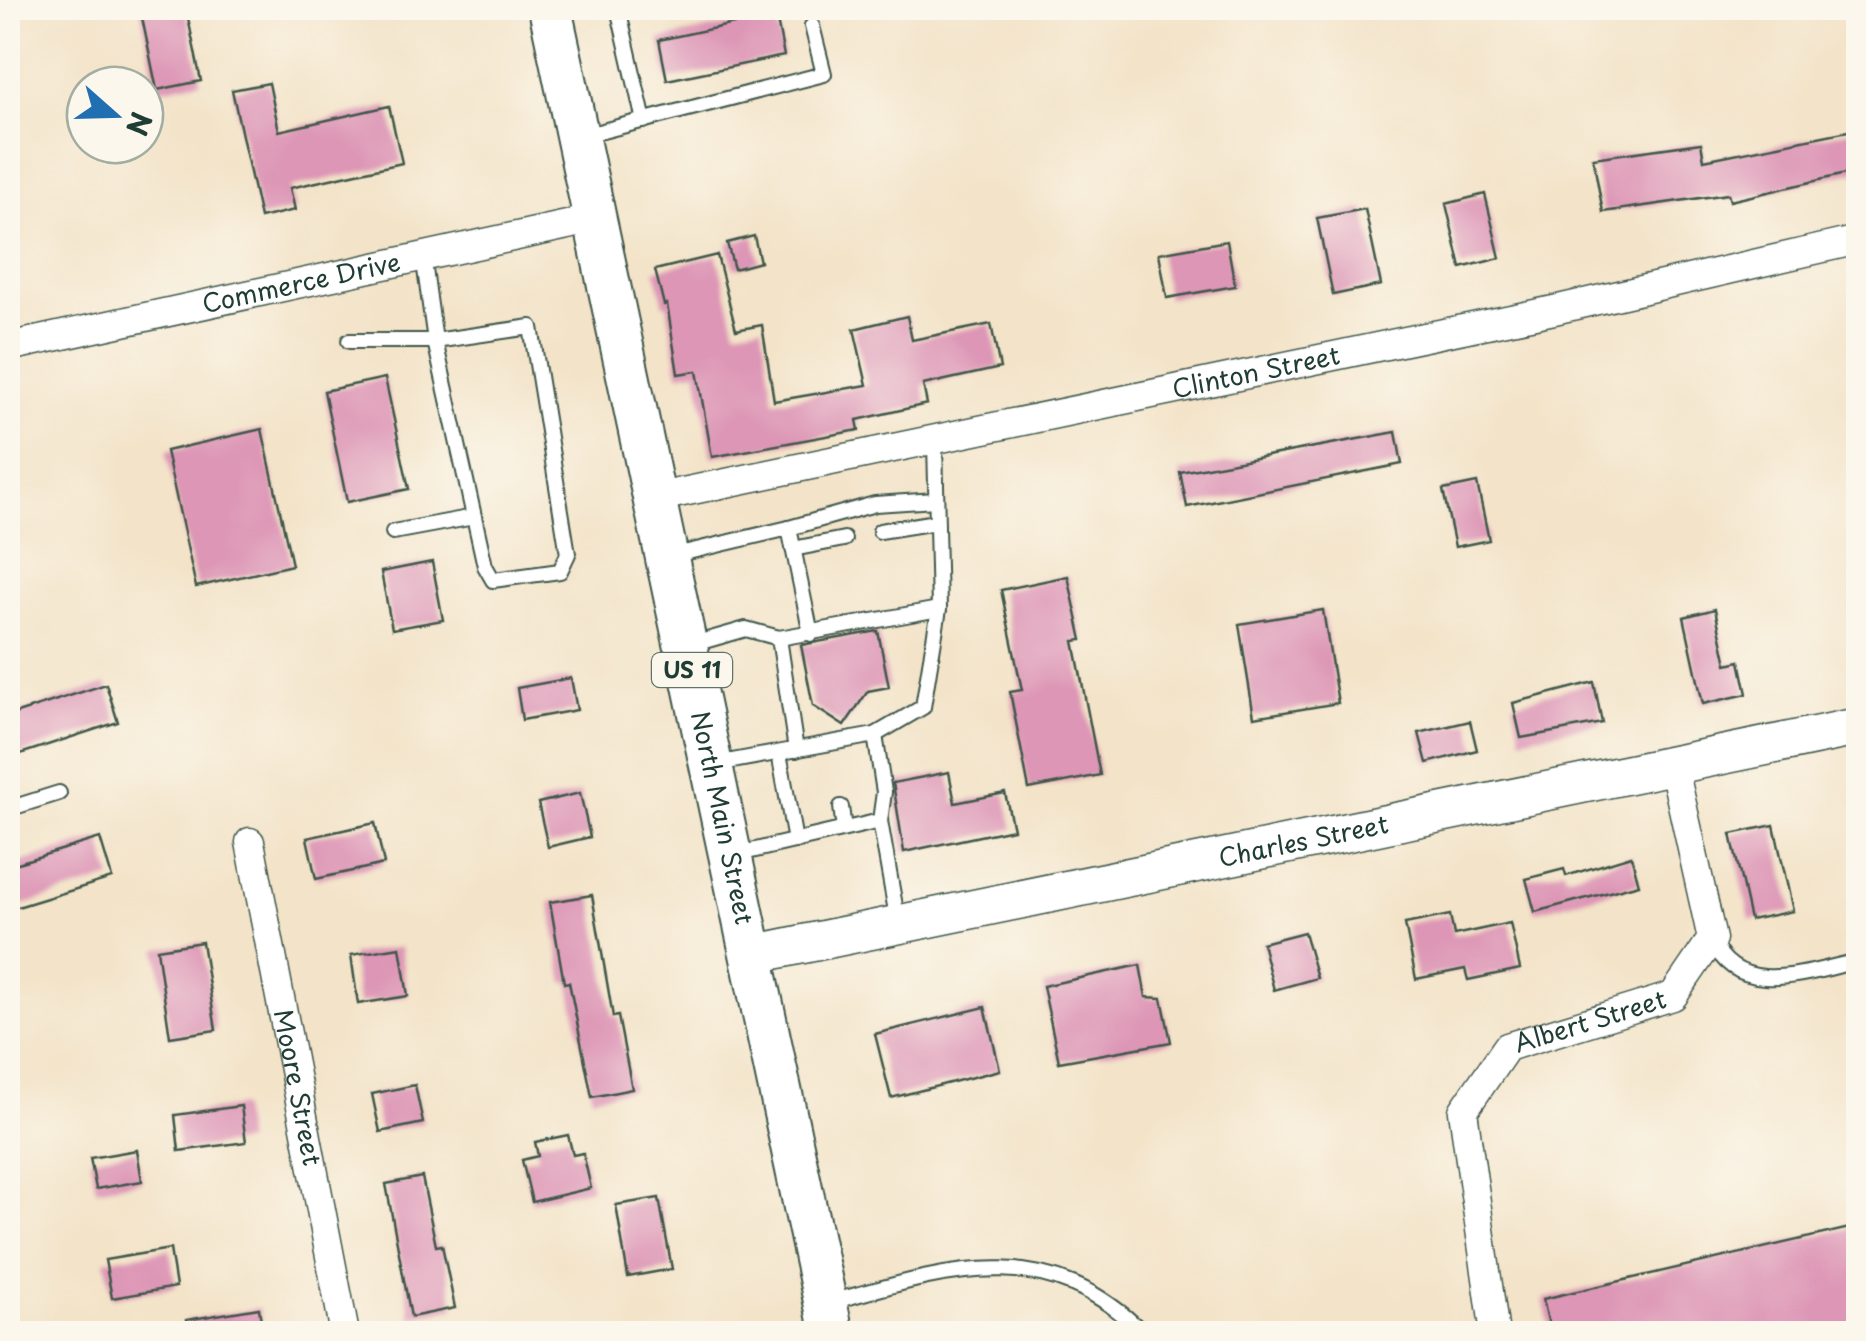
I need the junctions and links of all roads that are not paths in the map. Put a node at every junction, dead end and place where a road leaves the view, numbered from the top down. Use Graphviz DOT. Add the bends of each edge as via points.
graph roads {
  1 [pos="550,8"];
  2 [pos="618,8"];
  3 [pos="812,26"];
  4 [pos="644,122"];
  5 [pos="578,137"];
  6 [pos="595,218"];
  7 [pos="1858,240"];
  8 [pos="423,255"];
  9 [pos="435,341"];
  10 [pos="349,342"];
  11 [pos="8,347"];
  12 [pos="935,443"];
  13 [pos="654,498"];
  14 [pos="936,500"];
  15 [pos="474,517"];
  16 [pos="936,522"];
  17 [pos="788,528"];
  18 [pos="392,532"];
  19 [pos="880,532"];
  20 [pos="844,539"];
  21 [pos="793,549"];
  22 [pos="667,557"];
  23 [pos="938,609"];
  24 [pos="811,634"];
  25 [pos="779,638"];
  26 [pos="687,646"];
  27 [pos="1858,727"];
  28 [pos="876,735"];
  29 [pos="796,750"];
  30 [pos="779,752"];
  31 [pos="710,765"];
  32 [pos="1674,768"];
  33 [pos="59,792"];
  34 [pos="841,807"];
  35 [pos="8,810"];
  36 [pos="880,821"];
  37 [pos="844,829"];
  38 [pos="795,841"];
  39 [pos="250,842"];
  40 [pos="730,856"];
  41 [pos="898,924"];
  42 [pos="1712,939"];
  43 [pos="750,955"];
  44 [pos="1858,961"];
  45 [pos="829,1318"];
  46 [pos="1232,1330"];
  47 [pos="345,1334"];
  48 [pos="1144,1334"];
  49 [pos="1213,1334"];
  50 [pos="1496,1334"];
  1 -- 5 [label="main road, North Main Street / US 11"];
  2 -- 4 [label="lane"];
  3 -- 4 [label="lane" via="824,74"];
  4 -- 5 [label="lane"];
  5 -- 6 [label="main road, North Main Street / US 11"];
  6 -- 8 [label="street, Commerce Drive"];
  6 -- 13 [label="main road, North Main Street / US 11"];
  7 -- 12 [label="street, Clinton Street"];
  8 -- 9 [label="lane"];
  8 -- 11 [label="street, Commerce Drive"];
  9 -- 10 [label="lane"];
  9 -- 15 [label="lane"];
  9 -- 15 [label="lane" via="531,327 568,554 560,571 493,580"];
  12 -- 13 [label="street, Clinton Street"];
  12 -- 14 [label="lane"];
  13 -- 22 [label="main road, North Main Street / US 11"];
  14 -- 16 [label="lane"];
  14 -- 17 [label="lane" via="876,504"];
  15 -- 18 [label="lane"];
  16 -- 19 [label="lane"];
  16 -- 23 [label="lane"];
  17 -- 21 [label="lane"];
  17 -- 22 [label="lane"];
  20 -- 21 [label="lane"];
  21 -- 24 [label="lane"];
  22 -- 26 [label="main road, North Main Street / US 11"];
  23 -- 24 [label="lane"];
  23 -- 28 [label="lane" via="923,707"];
  24 -- 25 [label="lane"];
  25 -- 26 [label="lane" via="746,629"];
  25 -- 29 [label="lane"];
  26 -- 31 [label="main road, North Main Street / US 11"];
  27 -- 32 [label="street, Charles Street"];
  28 -- 29 [label="lane" via="832,750"];
  28 -- 36 [label="lane" via="884,792"];
  29 -- 30 [label="lane"];
  30 -- 31 [label="lane"];
  30 -- 38 [label="lane"];
  31 -- 40 [label="main road, North Main Street / US 11"];
  32 -- 41 [label="street, Charles Street"];
  32 -- 42 [label="street"];
  33 -- 35 [label="lane"];
  34 -- 37 [label="lane"];
  36 -- 37 [label="lane"];
  36 -- 41 [label="lane"];
  37 -- 38 [label="lane"];
  38 -- 40 [label="lane"];
  39 -- 47 [label="street, Moore Street"];
  40 -- 43 [label="main road, North Main Street / US 11"];
  41 -- 43 [label="street, Charles Street"];
  42 -- 44 [label="lane" via="1729,964 1758,978"];
  42 -- 50 [label="street, Albert Street" via="1673,996 1507,1047 1463,1111"];
  43 -- 45 [label="main road, North Main Street / US 11"];
  45 -- 48 [label="lane" via="930,1275 1010,1266 1078,1285"];
  46 -- 49 [label="lane"];
}
